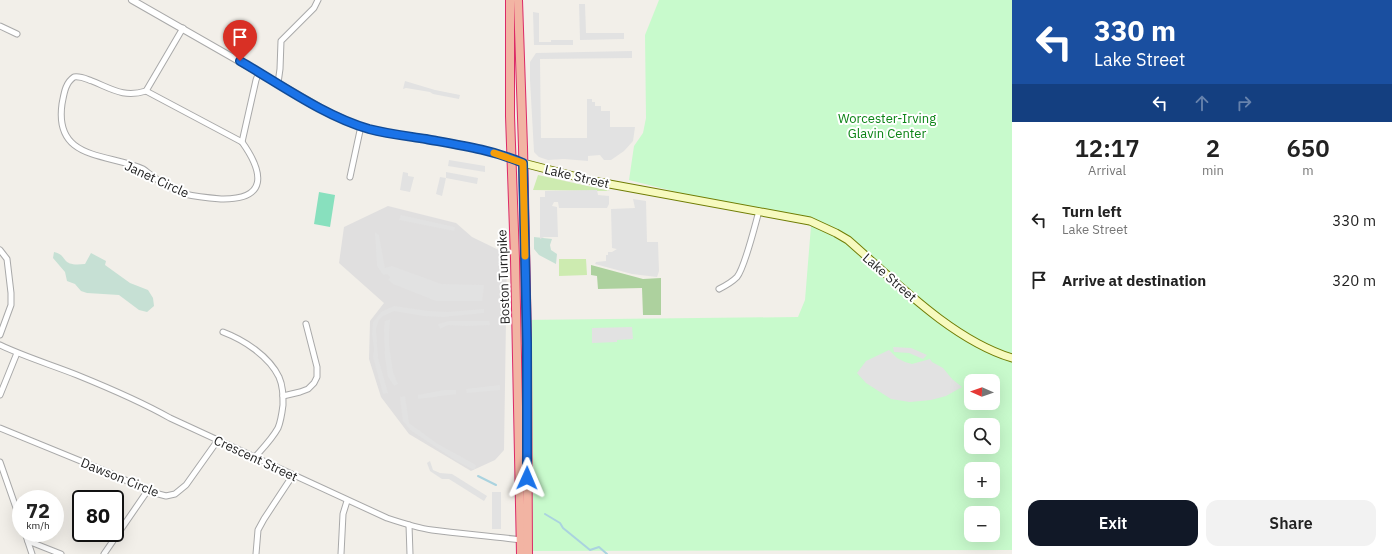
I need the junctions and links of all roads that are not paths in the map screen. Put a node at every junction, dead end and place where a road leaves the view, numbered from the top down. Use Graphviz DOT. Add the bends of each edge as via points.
graph roads {
  1 [pos="132,0"];
  2 [pos="318,0"];
  3 [pos="510,0"];
  4 [pos="518,0"];
  5 [pos="0,26"];
  6 [pos="183,28"];
  7 [pos="17,34"];
  8 [pos="259,72"];
  9 [pos="278,83"];
  10 [pos="146,91"];
  11 [pos="361,126"];
  12 [pos="242,142"];
  13 [pos="511,158"];
  14 [pos="523,163"];
  15 [pos="350,177"];
  16 [pos="759,211"];
  17 [pos="0,250"];
  18 [pos="719,289"];
  19 [pos="306,324"];
  20 [pos="223,332"];
  21 [pos="0,335"];
  22 [pos="0,345"];
  23 [pos="17,353"];
  24 [pos="1012,358"];
  25 [pos="0,396"];
  26 [pos="283,396"];
  27 [pos="0,428"];
  28 [pos="218,440"];
  29 [pos="255,457"];
  30 [pos="0,462"];
  31 [pos="293,475"];
  32 [pos="148,490"];
  33 [pos="12,496"];
  34 [pos="347,501"];
  35 [pos="409,525"];
  36 [pos="521,540"];
  37 [pos="28,542"];
  38 [pos="31,542"];
  39 [pos="32,554"];
  40 [pos="62,554"];
  41 [pos="104,554"];
  42 [pos="256,554"];
  43 [pos="341,554"];
  44 [pos="410,554"];
  45 [pos="521,554"];
  46 [pos="528,554"];
  1 -- 6 [label="street, Lake Street"];
  2 -- 9 [label="street" via="314,8 281,40"];
  3 -- 13 [label="highway, Boston Turnpike"];
  4 -- 14 [label="highway, Boston Turnpike"];
  5 -- 7 [label="street"];
  6 -- 8 [label="street, Lake Street"];
  6 -- 10 [label="street"];
  8 -- 9 [label="street, Lake Street"];
  8 -- 12 [label="street"];
  9 -- 11 [label="street, Lake Street" via="321,108"];
  10 -- 12 [label="street"];
  10 -- 12 [label="street, Janet Circle" via="137,94 124,93 83,77 74,77 68,82 62,102 61,118 65,134 85,152 124,162 144,170 173,189 204,198 240,198 254,191 257,186 256,170 249,151"];
  11 -- 13 [label="street, Lake Street"];
  11 -- 15 [label="street"];
  13 -- 14 [label="main road, Lake Street"];
  13 -- 36 [label="highway, Boston Turnpike"];
  14 -- 16 [label="main road, Lake Street" via="593,181"];
  14 -- 46 [label="highway, Boston Turnpike"];
  16 -- 18 [label="street" via="738,276"];
  16 -- 24 [label="main road, Lake Street" via="808,220 836,233 848,240 931,312 956,330 999,354"];
  17 -- 21 [label="street" via="6,259 11,305"];
  19 -- 26 [label="street" via="317,367 317,377 308,389"];
  20 -- 26 [label="street" via="264,357 280,378"];
  22 -- 23 [label="street, Crescent Street"];
  23 -- 25 [label="street"];
  23 -- 28 [label="street, Crescent Street" via="109,388"];
  26 -- 29 [label="street" via="278,427"];
  27 -- 32 [label="street, Dawson Circle"];
  28 -- 29 [label="street, Crescent Street"];
  28 -- 32 [label="street, Dawson Circle" via="180,491 166,496"];
  29 -- 31 [label="street, Crescent Street"];
  30 -- 33 [label="street"];
  31 -- 34 [label="street, Crescent Street"];
  31 -- 42 [label="street" via="258,530"];
  32 -- 41 [label="street"];
  34 -- 35 [label="street, Crescent Street"];
  34 -- 43 [label="street" via="343,514"];
  35 -- 36 [label="street, Crescent Street" via="431,530"];
  35 -- 44 [label="street"];
  36 -- 45 [label="highway, Boston Turnpike"];
  37 -- 39 [label="street"];
  38 -- 40 [label="street"];
}
